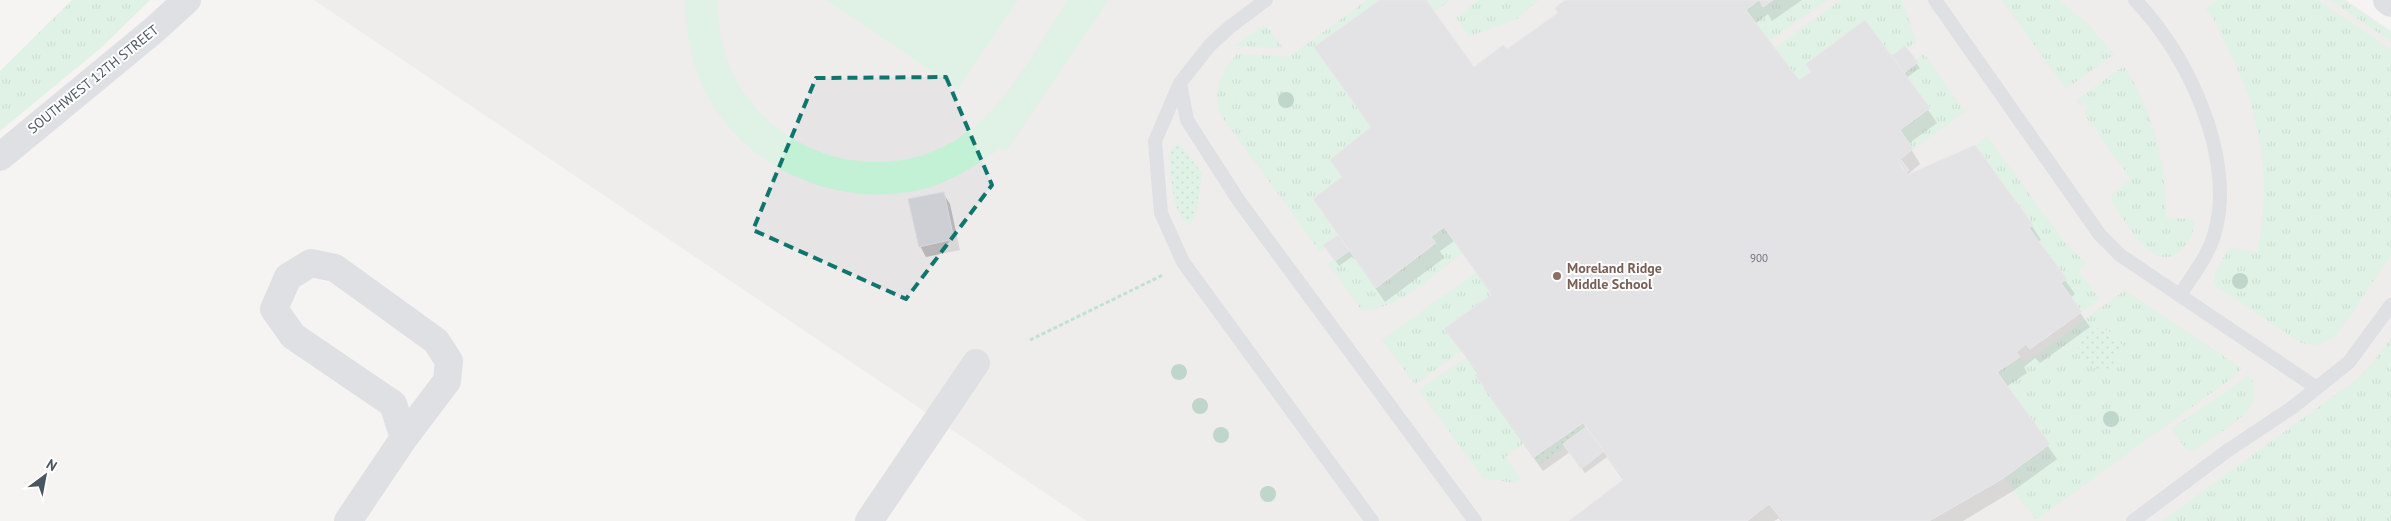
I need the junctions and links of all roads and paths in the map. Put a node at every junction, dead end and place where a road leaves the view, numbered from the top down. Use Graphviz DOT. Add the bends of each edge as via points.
graph roads {
  1 [pos="186,0"];
  2 [pos="1266,0"];
  3 [pos="1935,0"];
  4 [pos="2135,0"];
  5 [pos="2387,0"];
  6 [pos="2391,3"];
  7 [pos="1180,83"];
  8 [pos="0,157"];
  9 [pos="1170,272"];
  10 [pos="2180,296"];
  11 [pos="2391,305"];
  12 [pos="1030,340"];
  13 [pos="976,363"];
  14 [pos="2317,388"];
  15 [pos="404,438"];
  16 [pos="348,521"];
  17 [pos="870,521"];
  18 [pos="1372,521"];
  19 [pos="1475,521"];
  20 [pos="2132,521"];
  1 -- 8 [label="street, SOUTHWEST 12TH STREET"];
  2 -- 7 [label="lane" via="1210,45"];
  3 -- 10 [label="lane" via="2100,235 2120,254"];
  4 -- 10 [label="lane" via="2160,30 2189,78 2202,106 2214,148 2220,198 2215,233"];
  5 -- 6 [label="street"];
  7 -- 18 [label="lane" via="1155,141 1161,213 1170,237 1183,262"];
  7 -- 19 [label="lane" via="1187,120 1239,201"];
  9 -- 12 [label="path"];
  10 -- 14 [label="lane"];
  11 -- 14 [label="lane" via="2349,362"];
  13 -- 17 [label="street"];
  14 -- 20 [label="lane"];
  15 -- 15 [label="street" via="447,381 449,361 436,341 335,268 311,264 288,277 274,309 293,336 393,404"];
  15 -- 16 [label="street"];
}
